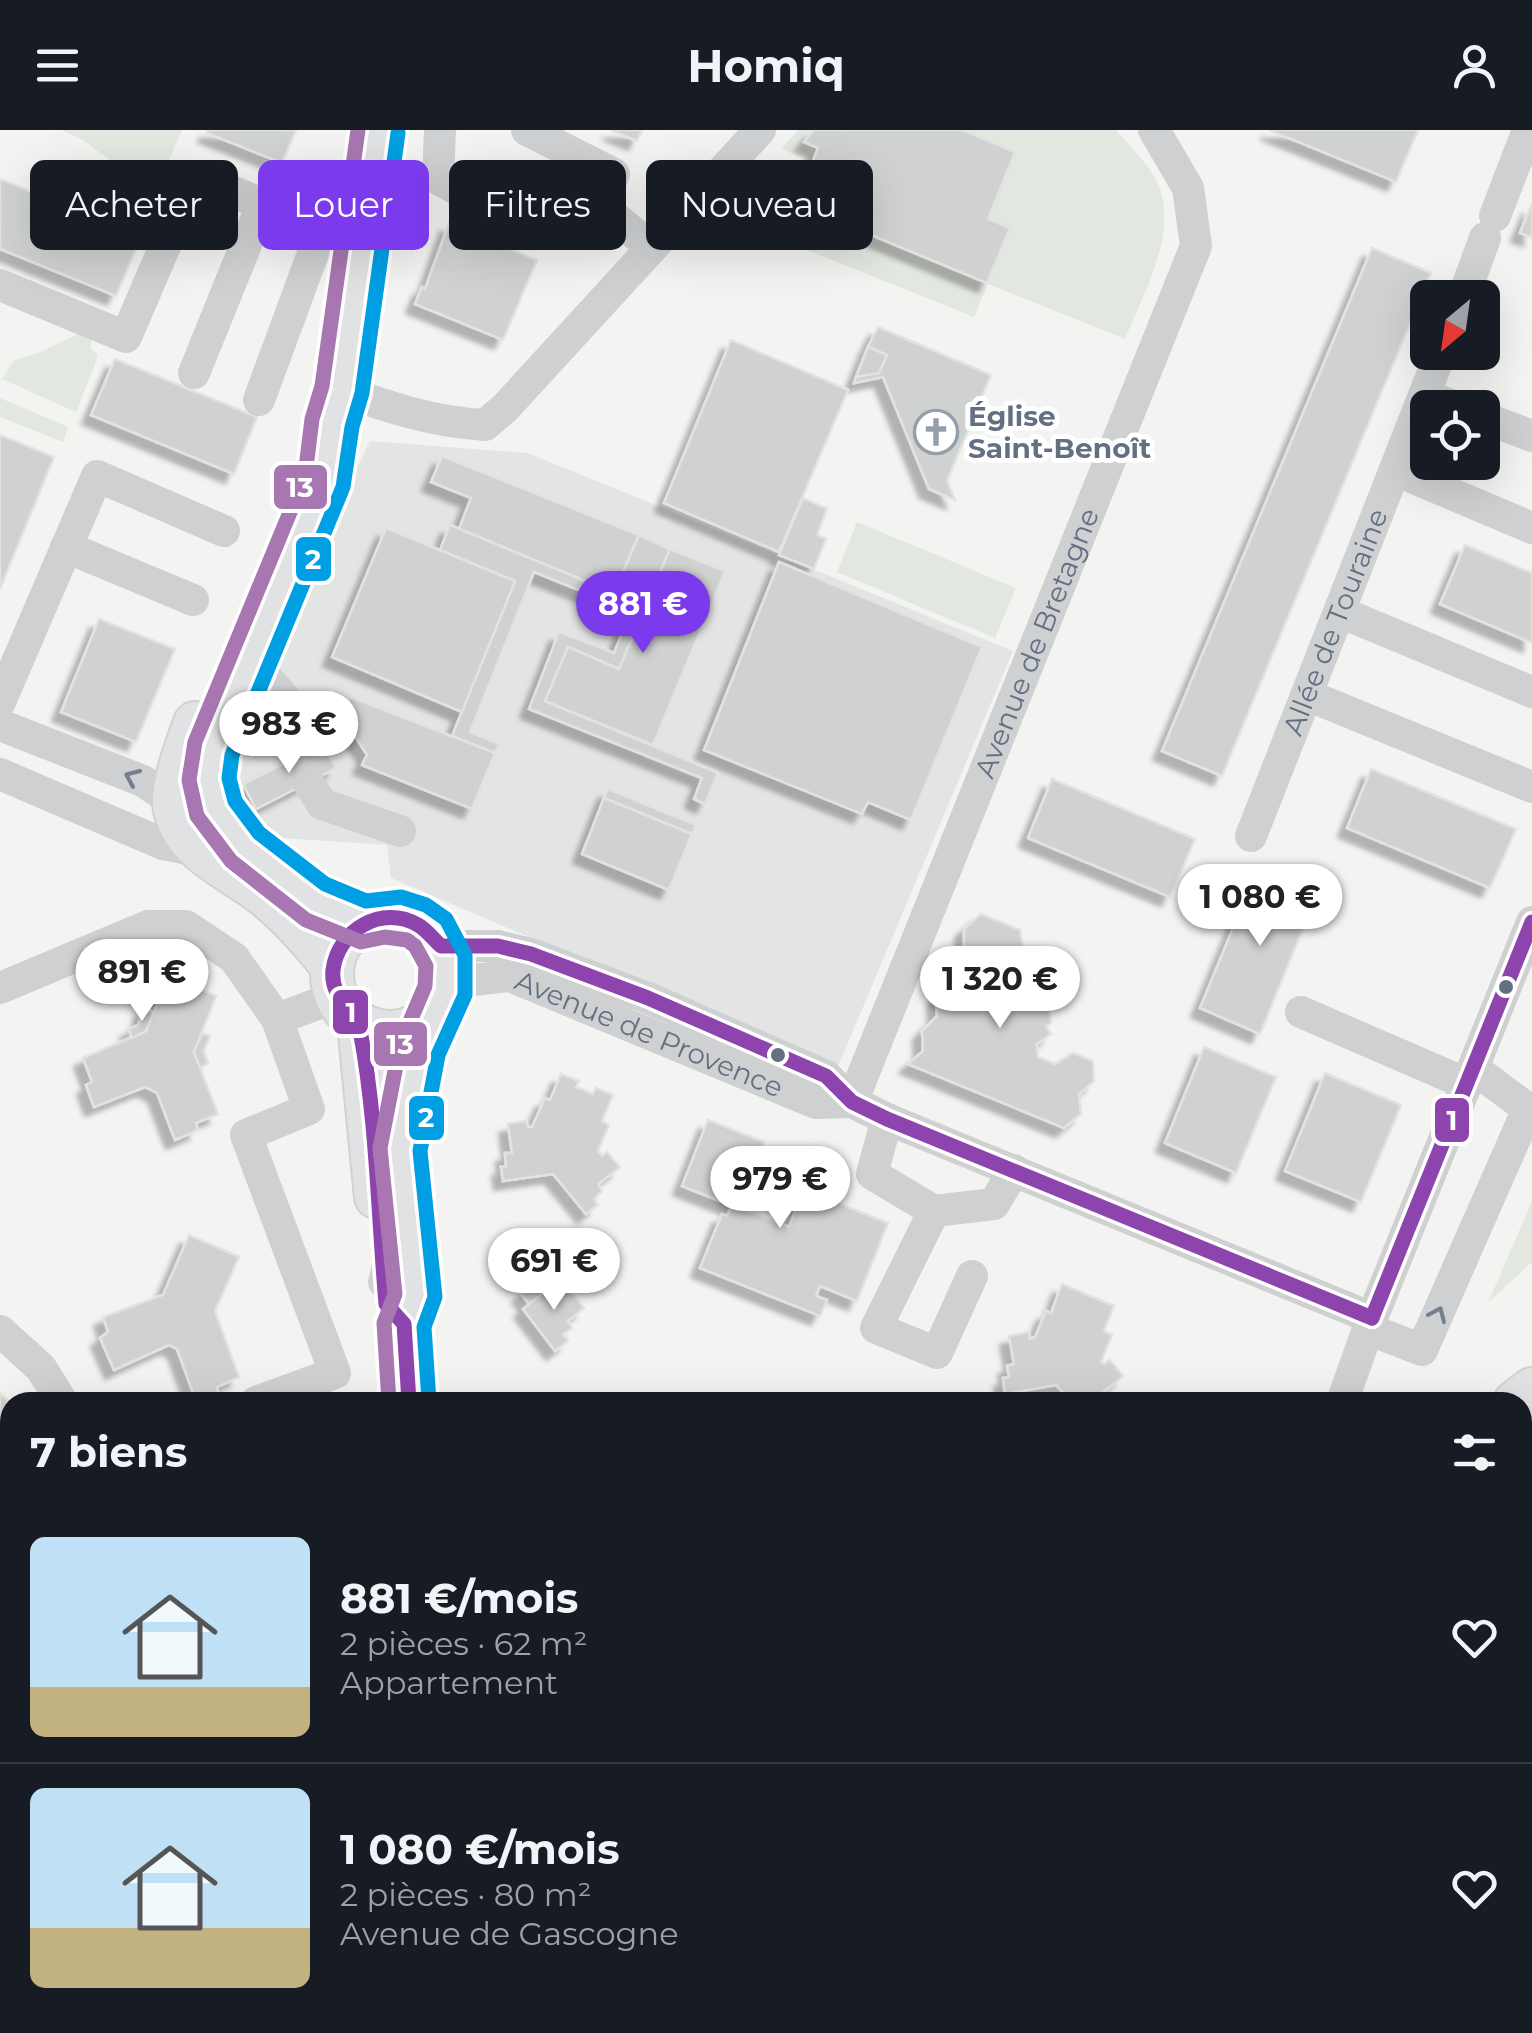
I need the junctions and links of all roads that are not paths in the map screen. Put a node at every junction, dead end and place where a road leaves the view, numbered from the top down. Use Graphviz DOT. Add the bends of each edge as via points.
graph roads {
  1 [pos="378,130"];
  2 [pos="440,130"];
  3 [pos="527,130"];
  4 [pos="760,130"];
  5 [pos="1154,130"];
  6 [pos="1528,130"];
  7 [pos="367,160"];
  8 [pos="586,160"];
  9 [pos="732,160"];
  10 [pos="449,185"];
  11 [pos="258,203"];
  12 [pos="258,215"];
  13 [pos="626,226"];
  14 [pos="646,243"];
  15 [pos="334,250"];
  16 [pos="341,250"];
  17 [pos="648,250"];
  18 [pos="1469,280"];
  19 [pos="0,285"];
  20 [pos="194,374"];
  21 [pos="260,400"];
  22 [pos="337,406"];
  23 [pos="1500,424"];
  24 [pos="1410,432"];
  25 [pos="1532,436"];
  26 [pos="1395,470"];
  27 [pos="1532,528"];
  28 [pos="224,531"];
  29 [pos="66,547"];
  30 [pos="192,600"];
  31 [pos="1340,612"];
  32 [pos="250,660"];
  33 [pos="1532,692"];
  34 [pos="1307,696"];
  35 [pos="0,702"];
  36 [pos="0,725"];
  37 [pos="0,774"];
  38 [pos="1532,787"];
  39 [pos="174,802"];
  40 [pos="400,830"];
  41 [pos="1251,836"];
  42 [pos="244,847"];
  43 [pos="198,850"];
  44 [pos="365,922"];
  45 [pos="1532,922"];
  46 [pos="440,946"];
  47 [pos="0,988"];
  48 [pos="342,995"];
  49 [pos="438,1003"];
  50 [pos="1301,1012"];
  51 [pos="277,1018"];
  52 [pos="1470,1076"];
  53 [pos="852,1102"];
  54 [pos="887,1119"];
  55 [pos="1014,1170"];
  56 [pos="390,1190"];
  57 [pos="934,1211"];
  58 [pos="972,1276"];
  59 [pos="1370,1323"];
  60 [pos="404,1324"];
  61 [pos="0,1330"];
  62 [pos="56,1392"];
  63 [pos="283,1392"];
  64 [pos="408,1392"];
  65 [pos="1346,1392"];
  1 -- 7 [label="main road"];
  2 -- 10 [label="street" via="438,179"];
  3 -- 8 [label="street"];
  4 -- 9 [label="street"];
  5 -- 53 [label="street, Avenue de Bretagne" via="1188,188 1196,246"];
  6 -- 18 [label="street"];
  11 -- 19 [label="street" via="195,176 126,337"];
  12 -- 20 [label="street"];
  13 -- 14 [label="street"];
  15 -- 21 [label="street"];
  16 -- 22 [label="main road"];
  17 -- 22 [label="street" via="485,425"];
  22 -- 32 [label="main road" via="324,481"];
  22 -- 39 [label="main road" via="300,472 234,627 194,726"];
  23 -- 25 [label="street"];
  24 -- 26 [label="street, Allée de Touraine"];
  26 -- 27 [label="street"];
  26 -- 31 [label="street, Allée de Touraine"];
  28 -- 29 [label="street" via="97,476"];
  29 -- 30 [label="street"];
  29 -- 35 [label="street"];
  31 -- 33 [label="street"];
  31 -- 34 [label="street, Allée de Touraine"];
  32 -- 40 [label="street" via="282,696 282,732 322,804"];
  32 -- 42 [label="main road" via="209,779 216,810"];
  34 -- 38 [label="street"];
  34 -- 41 [label="street, Allée de Touraine"];
  39 -- 36 [label="street, one-way" via="143,781"];
  37 -- 43 [label="street" via="163,844"];
  39 -- 42 [label="street"];
  39 -- 43 [label="main road"];
  42 -- 44 [label="main road" via="315,902"];
  43 -- 48 [label="main road" via="265,895 306,933"];
  44 -- 46 [label="main road" via="399,917 430,932"];
  44 -- 48 [label="main road" via="338,948"];
  45 -- 52 [label="street"];
  46 -- 49 [label="main road" via="446,961"];
  46 -- 53 [label="street, Avenue de Provence" via="498,946 581,973 826,1076"];
  47 -- 51 [label="street" via="148,926 186,926 234,958"];
  48 -- 49 [label="main road" via="377,1031 416,1026"];
  48 -- 51 [label="street"];
  48 -- 56 [label="main road"];
  49 -- 53 [label="street, Avenue de Provence" via="473,980 510,976 816,1103"];
  49 -- 56 [label="main road" via="419,1050"];
  50 -- 52 [label="street"];
  51 -- 63 [label="street" via="309,1109 246,1135 334,1373"];
  52 -- 59 [label="street"];
  59 -- 52 [label="street, Avenue de Provence, one-way" via="1422,1350 1528,1109"];
  53 -- 54 [label="street, Avenue de Provence"];
  54 -- 55 [label="street, Avenue de Provence"];
  54 -- 57 [label="street" via="872,1174"];
  55 -- 57 [label="street" via="994,1204"];
  55 -- 59 [label="street, Avenue de Provence"];
  56 -- 60 [label="main road" via="415,1297"];
  56 -- 60 [label="main road" via="386,1304"];
  57 -- 58 [label="street" via="876,1328 937,1353"];
  59 -- 65 [label="street"];
  60 -- 64 [label="main road"];
  61 -- 62 [label="street" via="41,1368"];
}
